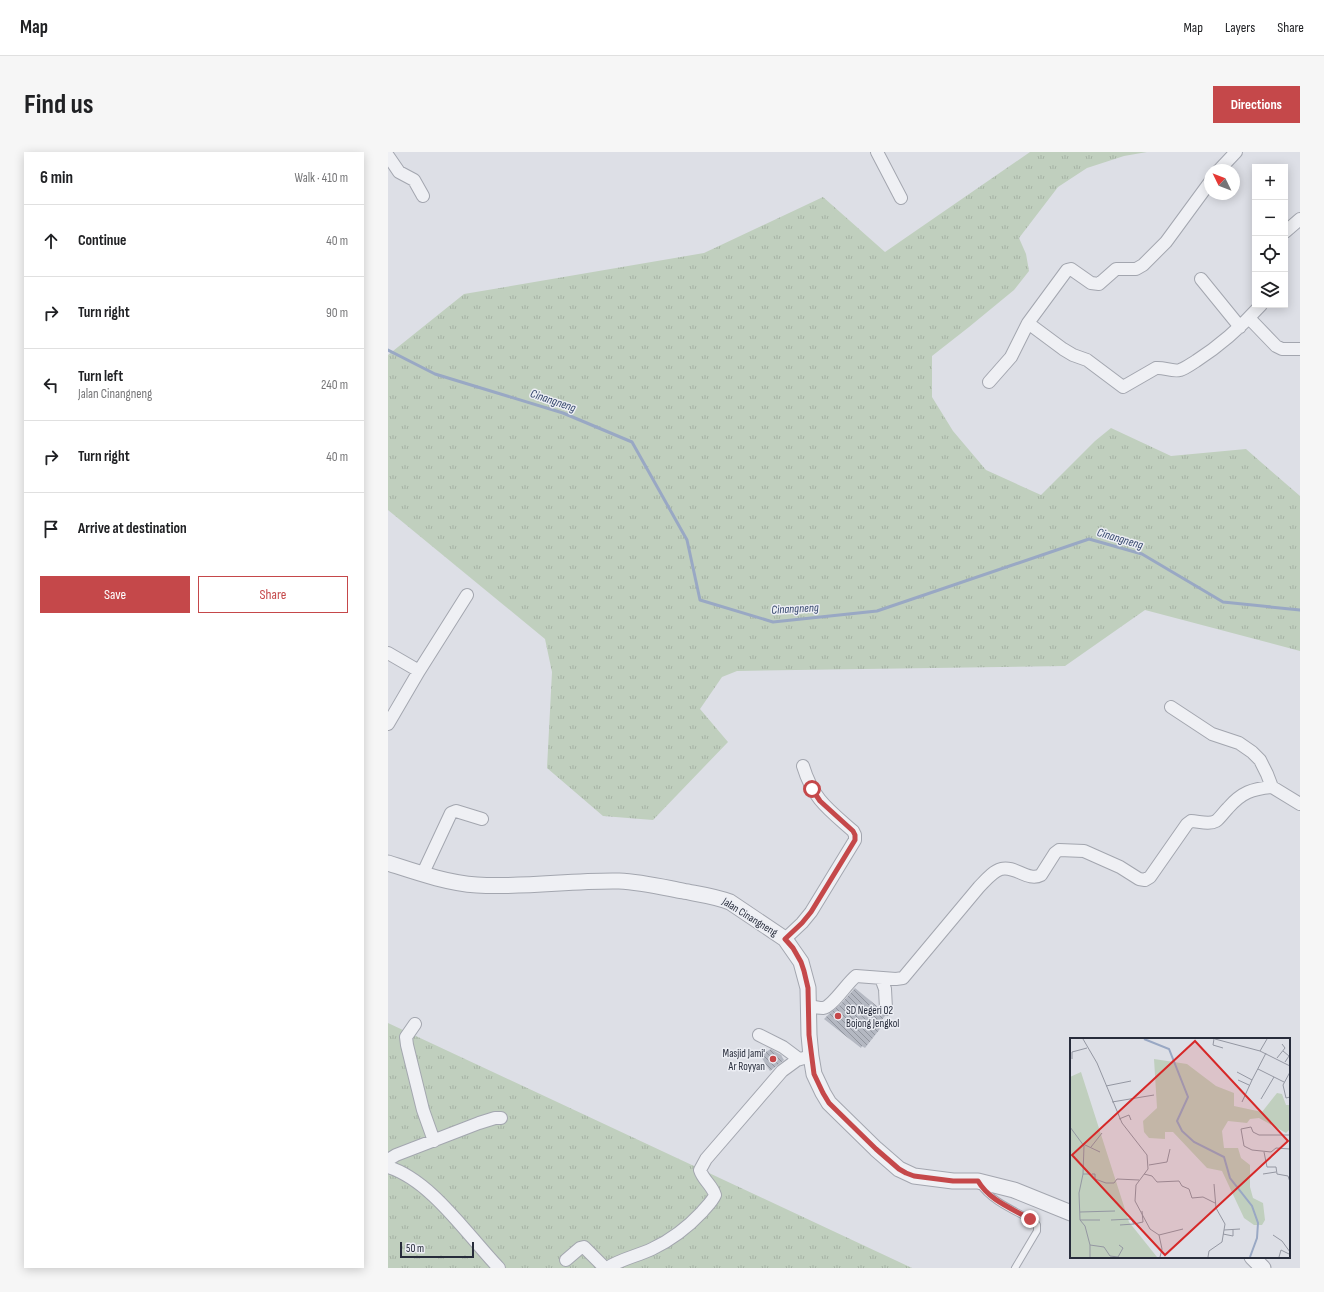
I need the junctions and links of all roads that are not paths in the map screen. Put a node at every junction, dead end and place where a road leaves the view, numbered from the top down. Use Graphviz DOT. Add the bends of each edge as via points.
graph roads {
  1 [pos="877,152"];
  2 [pos="1236,152"];
  3 [pos="388,156"];
  4 [pos="1225,164"];
  5 [pos="1204,190"];
  6 [pos="423,196"];
  7 [pos="901,198"];
  8 [pos="1300,220"];
  9 [pos="1288,230"];
  10 [pos="1201,280"];
  11 [pos="1258,308"];
  12 [pos="1249,318"];
  13 [pos="1028,323"];
  14 [pos="1240,326"];
  15 [pos="1300,349"];
  16 [pos="989,382"];
  17 [pos="467,595"];
  18 [pos="388,653"];
  19 [pos="419,671"];
  20 [pos="1171,708"];
  21 [pos="388,724"];
  22 [pos="803,766"];
  23 [pos="1272,787"];
  24 [pos="1300,804"];
  25 [pos="482,819"];
  26 [pos="388,863"];
  27 [pos="423,873"];
  28 [pos="785,939"];
  29 [pos="881,978"];
  30 [pos="810,1006"];
  31 [pos="886,1009"];
  32 [pos="415,1024"];
  33 [pos="759,1035"];
  34 [pos="805,1058"];
  35 [pos="501,1118"];
  36 [pos="434,1141"];
  37 [pos="388,1160"];
  38 [pos="388,1167"];
  39 [pos="978,1181"];
  40 [pos="1070,1213"];
  41 [pos="1253,1258"];
  42 [pos="566,1260"];
  43 [pos="499,1268"];
  44 [pos="606,1268"];
  45 [pos="1014,1268"];
  46 [pos="1263,1268"];
  1 -- 7 [label="street"];
  2 -- 4 [label="street"];
  3 -- 6 [label="street" via="399,172 414,180"];
  5 -- 13 [label="street" via="1166,242 1143,265 1136,269 1116,269 1099,284 1091,283 1072,269 1067,270"];
  8 -- 9 [label="street"];
  10 -- 14 [label="street"];
  11 -- 12 [label="street"];
  12 -- 14 [label="street"];
  12 -- 15 [label="street" via="1276,346 1282,349"];
  13 -- 14 [label="street" via="1063,349 1087,360 1124,387 1156,368 1183,369 1218,347"];
  13 -- 16 [label="street" via="1011,356"];
  17 -- 19 [label="street"];
  18 -- 19 [label="street"];
  19 -- 21 [label="street"];
  20 -- 23 [label="street" via="1212,734 1239,743 1252,752 1260,760"];
  22 -- 28 [label="street" via="807,781 820,801 853,831 855,840 811,912"];
  23 -- 24 [label="street"];
  23 -- 29 [label="street" via="1255,789 1244,794 1215,822 1191,821 1150,877 1145,880 1102,858 1078,850 1059,850 1038,877 1001,869 979,887 903,978"];
  25 -- 27 [label="street" via="456,811 451,813"];
  26 -- 27 [label="street, Jalan Cinangneng"];
  27 -- 28 [label="street, Jalan Cinangneng" via="476,885 620,881 657,886 720,898 740,908"];
  28 -- 30 [label="street, Jalan Cinangneng" via="801,962"];
  29 -- 30 [label="street" via="856,976 828,1006"];
  29 -- 31 [label="street" via="885,989"];
  30 -- 34 [label="street, Jalan Cinangneng"];
  32 -- 36 [label="street" via="406,1037 407,1045 423,1110"];
  33 -- 34 [label="street"];
  34 -- 39 [label="street, Jalan Cinangneng" via="829,1103 899,1169 914,1176"];
  34 -- 44 [label="street" via="782,1071 706,1159 700,1170 701,1175 715,1195 695,1220 664,1242"];
  35 -- 36 [label="street"];
  36 -- 37 [label="street"];
  38 -- 43 [label="street" via="412,1178 446,1208"];
  39 -- 40 [label="street, Jalan Cinangneng" via="1014,1190"];
  39 -- 45 [label="lane" via="991,1197 1035,1222 1037,1226 1037,1231"];
  41 -- 46 [label="street"];
  42 -- 44 [label="street" via="584,1247"];
}
